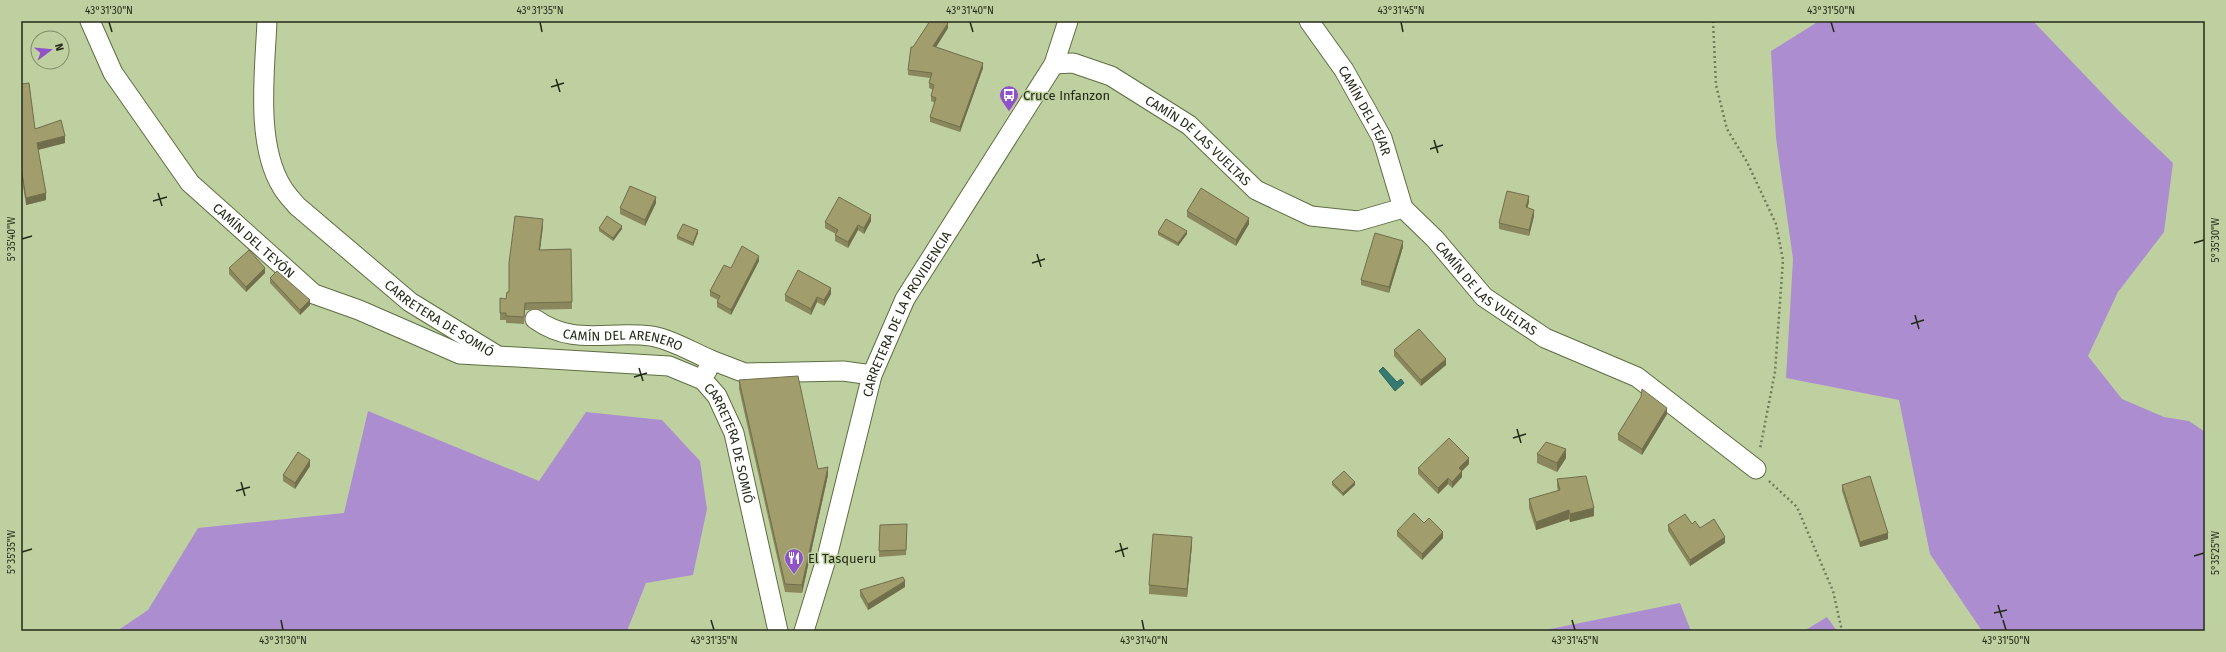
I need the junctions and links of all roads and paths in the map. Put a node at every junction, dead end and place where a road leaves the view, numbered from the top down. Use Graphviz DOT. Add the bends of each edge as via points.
graph roads {
  1 [pos="90,21"];
  2 [pos="267,21"];
  3 [pos="1068,21"];
  4 [pos="1309,21"];
  5 [pos="1713,21"];
  6 [pos="1054,64"];
  7 [pos="1403,208"];
  8 [pos="535,319"];
  9 [pos="498,356"];
  10 [pos="711,360"];
  11 [pos="872,375"];
  12 [pos="703,380"];
  13 [pos="1756,469"];
  14 [pos="778,631"];
  15 [pos="804,631"];
  16 [pos="1842,631"];
  1 -- 9 [label="street, CAMÍN DEL TEYÓN" via="113,73 190,183 314,294 359,310 460,354"];
  2 -- 9 [label="street, CARRETERA DE SOMIÓ" via="263,117 273,166 282,187 297,206 410,302"];
  3 -- 6 [label="street, CARRETERA DE LA PROVIDENCIA"];
  4 -- 7 [label="street, CAMÍN DEL TEJAR" via="1344,70 1382,138"];
  5 -- 13 [label="path" via="1716,85 1728,129 1747,162 1776,224 1783,260 1775,372"];
  6 -- 7 [label="street, CAMÍN DE LAS VUELTAS" via="1072,63 1111,76 1189,125 1256,190 1311,216 1358,221"];
  6 -- 11 [label="street, CARRETERA DE LA PROVIDENCIA" via="905,299"];
  7 -- 13 [label="street, CAMÍN DE LAS VUELTAS" via="1435,239 1484,297 1545,338 1637,377"];
  8 -- 10 [label="street, CAMÍN DEL ARENERO" via="549,329 566,334 651,336"];
  9 -- 12 [label="street, CARRETERA DE SOMIÓ" via="669,366"];
  10 -- 11 [label="street, CAMÍN DEL ARENERO" via="745,373 843,371"];
  10 -- 12 [label="street"];
  11 -- 15 [label="street, CARRETERA DE LA PROVIDENCIA" via="828,553"];
  12 -- 14 [label="street, CARRETERA DE SOMIÓ" via="717,396 734,433"];
  13 -- 16 [label="path" via="1798,507 1833,591"];
}
